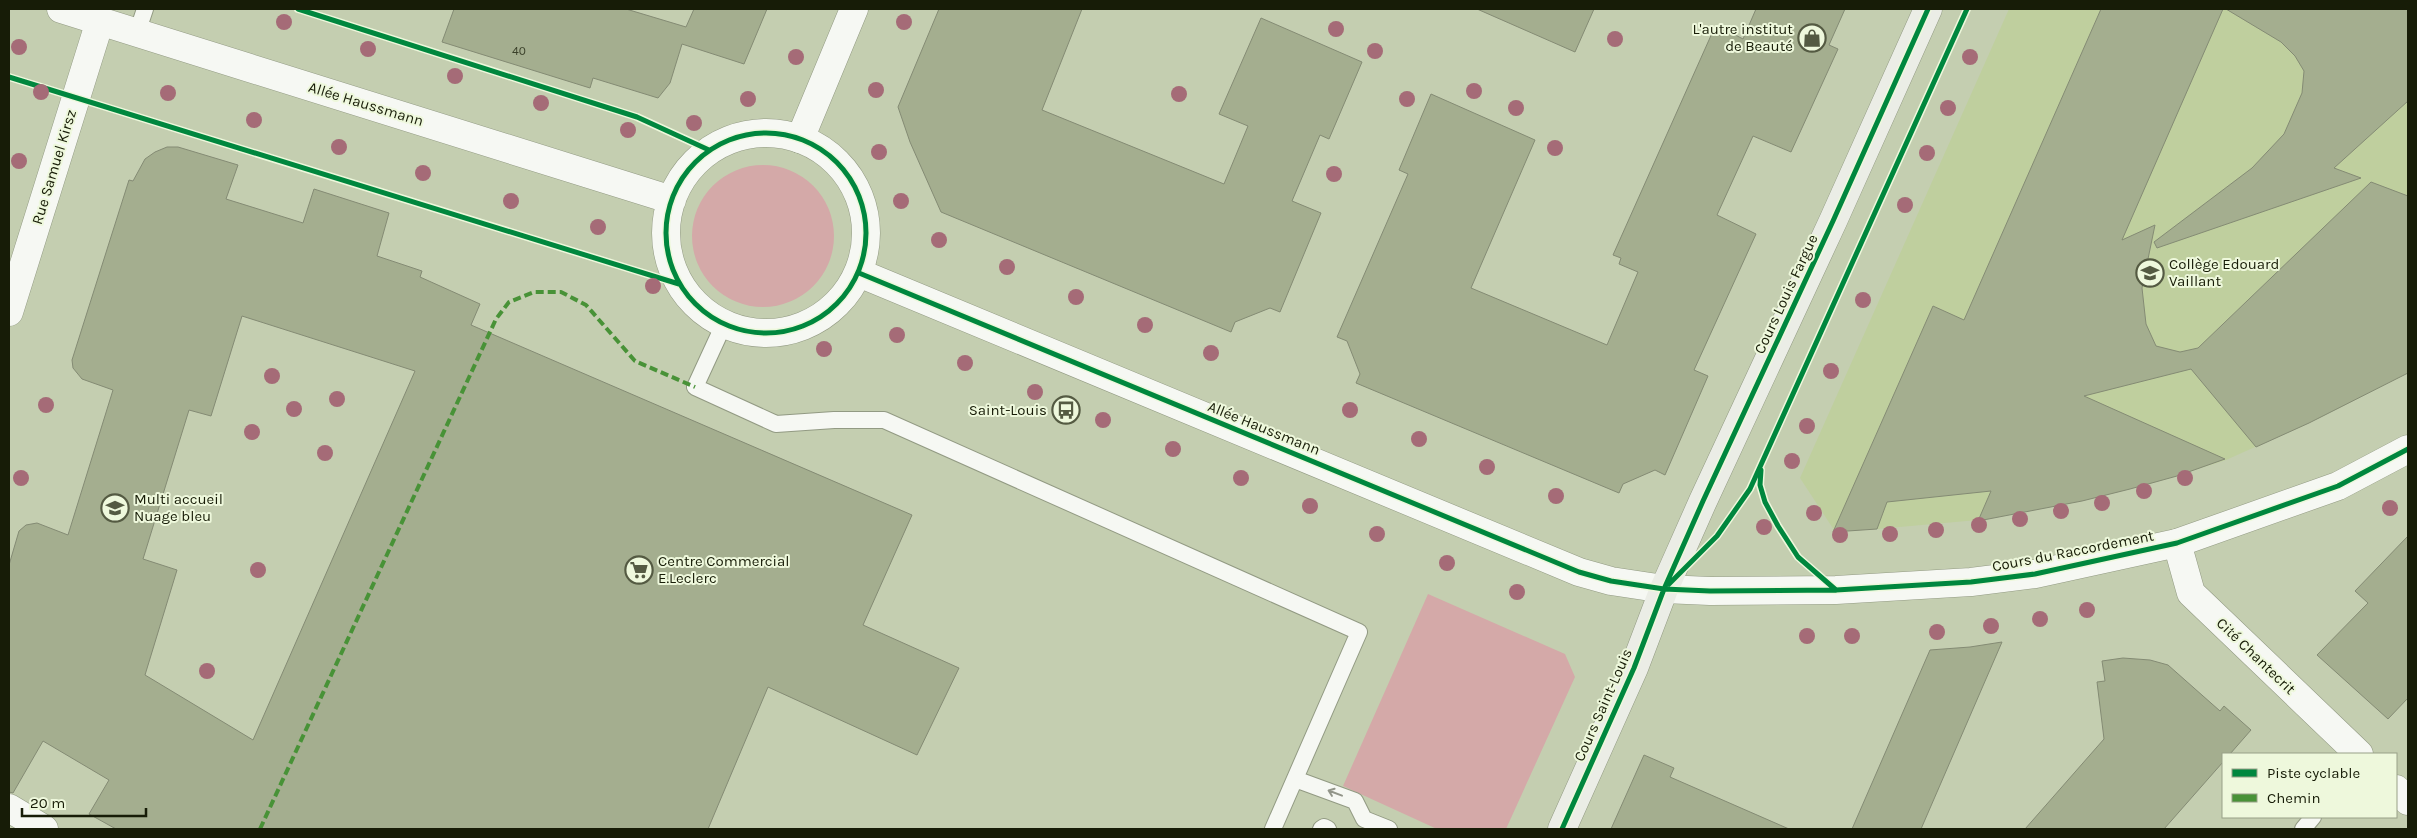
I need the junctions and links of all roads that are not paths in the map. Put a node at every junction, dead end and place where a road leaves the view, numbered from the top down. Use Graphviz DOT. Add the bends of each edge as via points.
graph roads {
  1 [pos="61,9"];
  2 [pos="854,9"];
  3 [pos="1928,9"];
  4 [pos="100,21"];
  5 [pos="141,21"];
  6 [pos="800,139"];
  7 [pos="672,200"];
  8 [pos="859,273"];
  9 [pos="9,312"];
  10 [pos="724,324"];
  11 [pos="2408,449"];
  12 [pos="2177,543"];
  13 [pos="1664,589"];
  14 [pos="2358,753"];
  15 [pos="1295,779"];
  16 [pos="2397,790"];
  17 [pos="2408,801"];
  18 [pos="9,808"];
  19 [pos="2312,818"];
  20 [pos="44,829"];
  21 [pos="1273,829"];
  22 [pos="1321,829"];
  23 [pos="1328,829"];
  24 [pos="1389,829"];
  25 [pos="1562,829"];
  26 [pos="2303,829"];
  1 -- 4 [label="street, Allée Haussmann"];
  2 -- 6 [label="street"];
  3 -- 13 [label="main road, Cours Louis Fargue"];
  4 -- 5 [label="street, Allée Haussmann"];
  4 -- 9 [label="street, Rue Samuel Kirsz"];
  5 -- 7 [label="street, Allée Haussmann"];
  6 -- 7 [label="street" via="769,133 738,137 709,150 687,172"];
  6 -- 8 [label="street" via="828,154 851,178 864,208 867,241"];
  7 -- 10 [label="street" via="666,228 669,257 679,284 698,306"];
  8 -- 10 [label="street" via="841,300 816,320 786,332 753,332"];
  8 -- 13 [label="street, Allée Haussmann" via="1579,572 1611,581"];
  10 -- 15 [label="lane" via="696,388 776,424 884,420 1359,632"];
  11 -- 12 [label="street, Cours du Raccordement" via="2338,486"];
  12 -- 13 [label="street, Cours du Raccordement" via="2035,574 1972,582 1836,590"];
  12 -- 14 [label="street, Cité Chantecrit" via="2192,593"];
  13 -- 25 [label="main road, Cours Saint-Louis" via="1634,668"];
  15 -- 21 [label="lane"];
  24 -- 15 [label="lane, one-way" via="1364,818 1354,801"];
  16 -- 17 [label="street"];
  18 -- 20 [label="street"];
  19 -- 26 [label="lane"];
  22 -- 23 [label="lane"];
}
